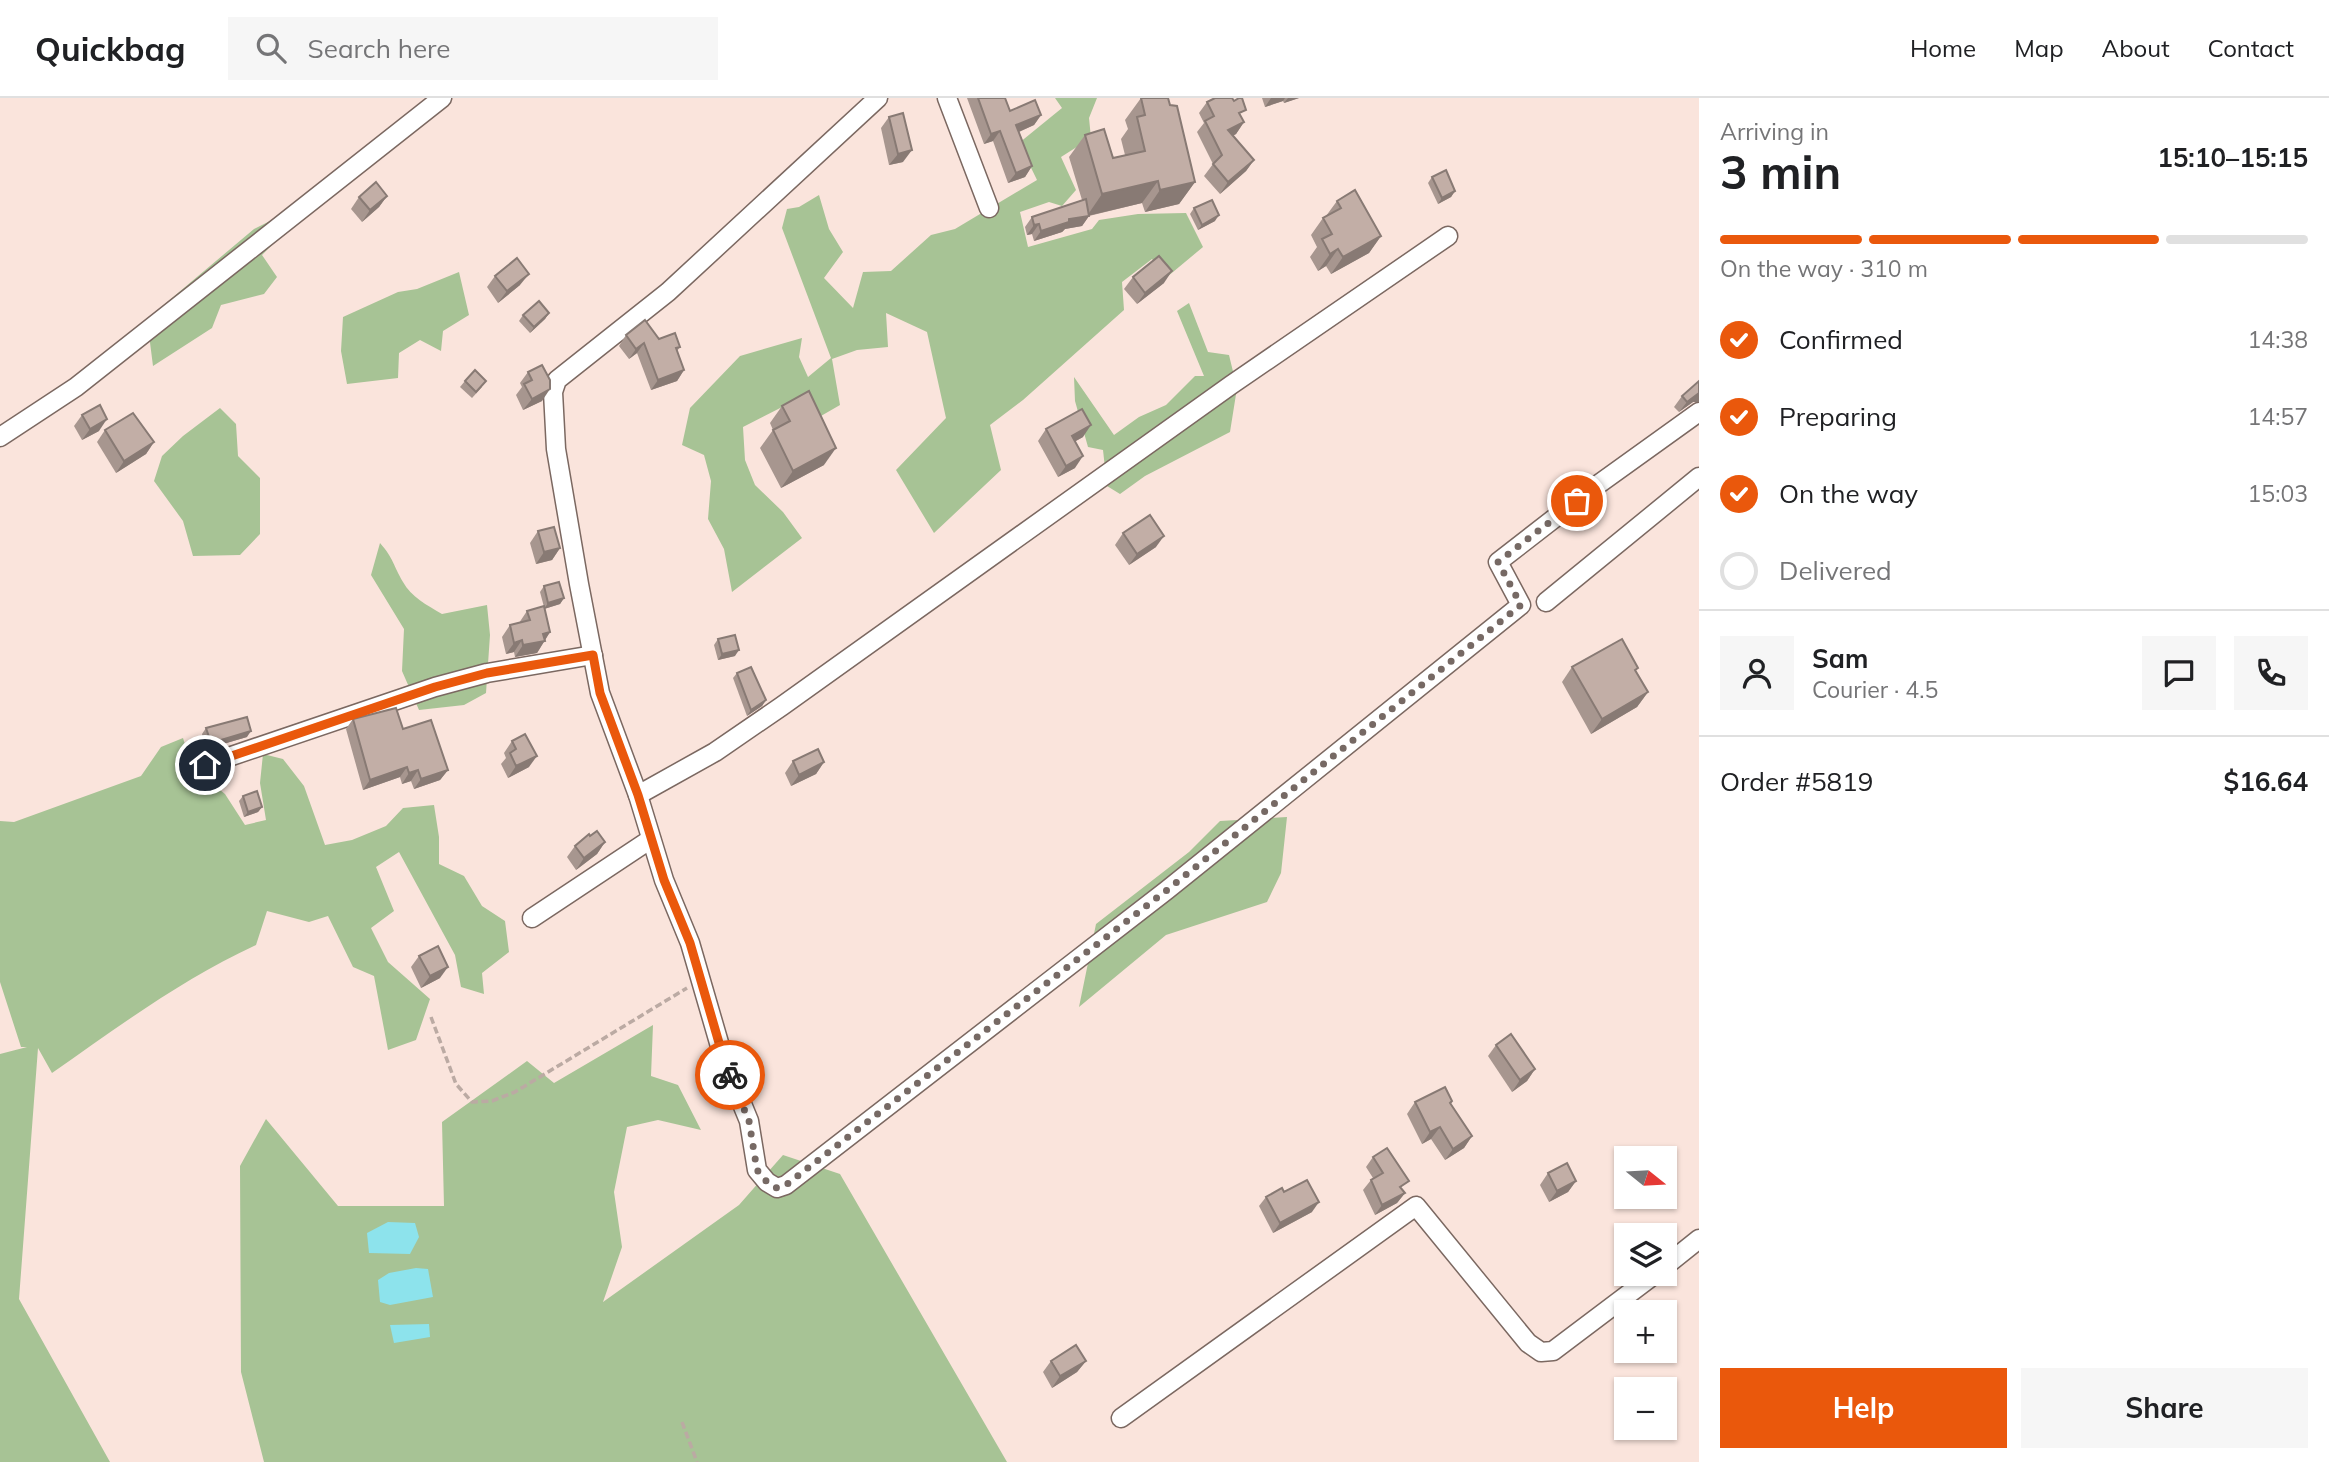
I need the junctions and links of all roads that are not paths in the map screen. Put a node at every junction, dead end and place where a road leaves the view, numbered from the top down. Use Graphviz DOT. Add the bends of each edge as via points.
graph roads {
  1 [pos="442,98"];
  2 [pos="878,98"];
  3 [pos="947,98"];
  4 [pos="989,208"];
  5 [pos="1448,236"];
  6 [pos="1699,412"];
  7 [pos="0,437"];
  8 [pos="1699,477"];
  9 [pos="1546,601"];
  10 [pos="593,655"];
  11 [pos="205,765"];
  12 [pos="638,795"];
  13 [pos="651,839"];
  14 [pos="532,918"];
  15 [pos="1699,1239"];
  16 [pos="1677,1257"];
  17 [pos="1639,1286"];
  18 [pos="1121,1418"];
  1 -- 7 [label="street" via="76,387"];
  2 -- 10 [label="street" via="668,292 557,380 553,392 556,449"];
  3 -- 4 [label="street"];
  5 -- 12 [label="street" via="782,706"];
  6 -- 13 [label="street" via="1498,562 1521,605 1167,890 786,1185 777,1188 757,1170 749,1121 724,1060 690,943"];
  8 -- 9 [label="street"];
  10 -- 11 [label="street" via="435,687"];
  10 -- 12 [label="street" via="600,693"];
  12 -- 13 [label="street"];
  13 -- 14 [label="street"];
  15 -- 16 [label="street"];
  17 -- 18 [label="street" via="1553,1351 1541,1352 1528,1343 1416,1206"];
}
